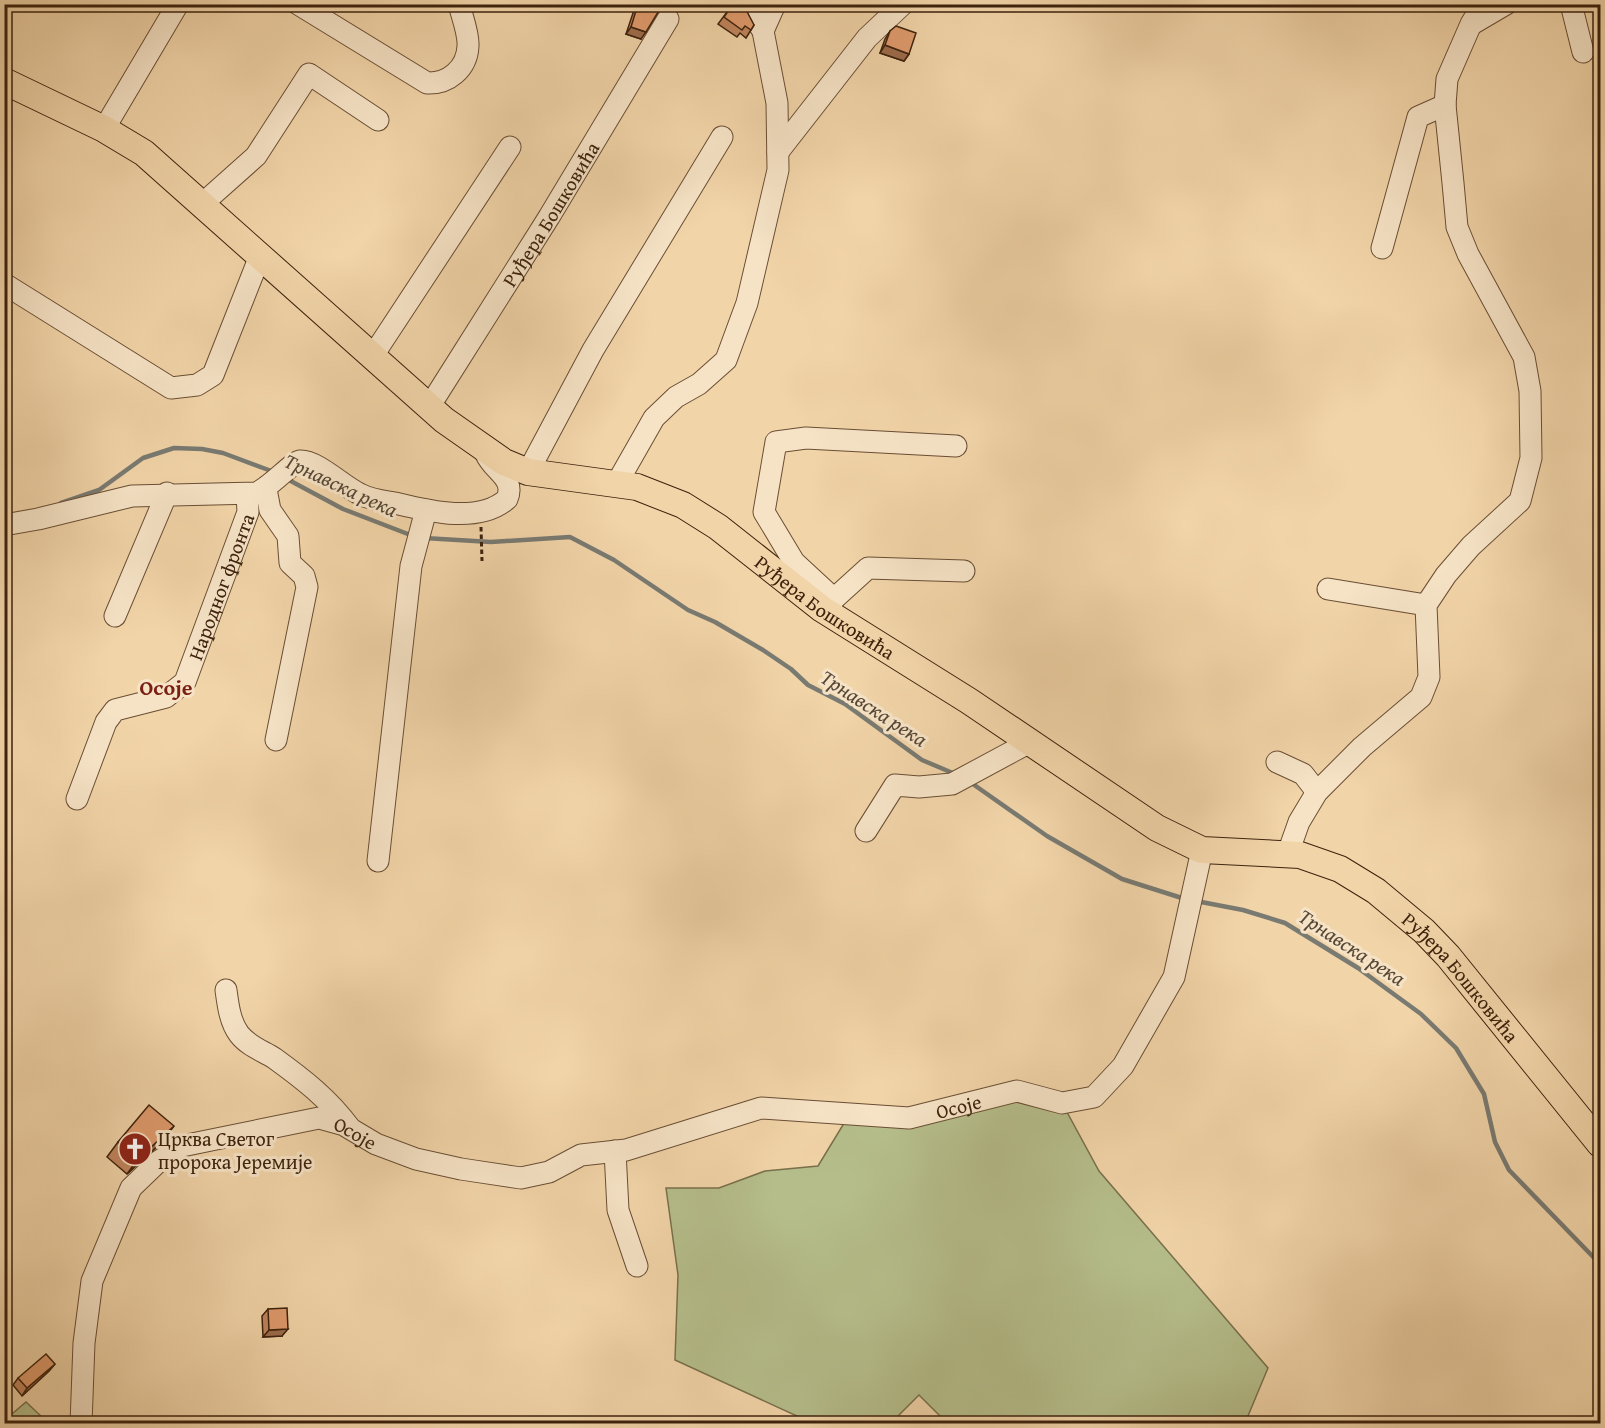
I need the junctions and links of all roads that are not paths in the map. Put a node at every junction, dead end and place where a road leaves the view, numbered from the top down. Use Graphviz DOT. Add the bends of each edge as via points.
graph roads {
  1 [pos="298,4"];
  2 [pos="459,4"];
  3 [pos="746,4"];
  4 [pos="775,4"];
  5 [pos="903,4"];
  6 [pos="1483,4"];
  7 [pos="1506,4"];
  8 [pos="1571,4"];
  9 [pos="168,8"];
  10 [pos="668,19"];
  11 [pos="1471,24"];
  12 [pos="764,31"];
  13 [pos="1584,52"];
  14 [pos="4,81"];
  15 [pos="1445,105"];
  16 [pos="378,120"];
  17 [pos="104,129"];
  18 [pos="722,137"];
  19 [pos="510,147"];
  20 [pos="778,152"];
  21 [pos="201,205"];
  22 [pos="1383,248"];
  23 [pos="260,256"];
  24 [pos="6,285"];
  25 [pos="372,357"];
  26 [pos="429,407"];
  27 [pos="956,446"];
  28 [pos="486,450"];
  29 [pos="528,472"];
  30 [pos="617,483"];
  31 [pos="262,490"];
  32 [pos="167,493"];
  33 [pos="4,525"];
  34 [pos="420,528"];
  35 [pos="964,571"];
  36 [pos="1328,589"];
  37 [pos="828,604"];
  38 [pos="1426,604"];
  39 [pos="116,616"];
  40 [pos="276,740"];
  41 [pos="1030,742"];
  42 [pos="1277,762"];
  43 [pos="1317,792"];
  44 [pos="77,800"];
  45 [pos="866,831"];
  46 [pos="1202,850"];
  47 [pos="1288,853"];
  48 [pos="378,861"];
  49 [pos="226,990"];
  50 [pos="350,1128"];
  51 [pos="1600,1144"];
  52 [pos="615,1151"];
  53 [pos="637,1266"];
  54 [pos="81,1424"];
  1 -- 2 [label="street" via="427,82 440,83 463,64 468,46"];
  3 -- 12 [label="street"];
  4 -- 12 [label="street"];
  5 -- 20 [label="street" via="867,38"];
  6 -- 11 [label="street"];
  7 -- 11 [label="street"];
  8 -- 13 [label="street"];
  9 -- 17 [label="street"];
  10 -- 26 [label="street, Руђера Бошковића"];
  11 -- 15 [label="street" via="1448,79"];
  12 -- 20 [label="street" via="777,103"];
  14 -- 17 [label="main road, Руђера Бошковића"];
  15 -- 22 [label="street" via="1418,117"];
  15 -- 38 [label="street" via="1457,227 1524,357 1530,391 1531,458 1520,501 1471,546"];
  16 -- 21 [label="street" via="309,74 256,156"];
  17 -- 21 [label="main road, Руђера Бошковића" via="144,153"];
  18 -- 29 [label="street" via="593,350"];
  19 -- 25 [label="street"];
  20 -- 30 [label="street" via="778,170 747,303 726,360 661,410 647,426"];
  21 -- 23 [label="main road, Руђера Бошковића"];
  23 -- 24 [label="street" via="213,375 197,386 171,388"];
  23 -- 25 [label="main road, Руђера Бошковића"];
  25 -- 26 [label="main road, Руђера Бошковића"];
  26 -- 28 [label="main road, Руђера Бошковића"];
  27 -- 37 [label="street, Руђера Бошковића" via="806,438 776,442 764,512 794,562"];
  28 -- 29 [label="main road, Руђера Бошковића"];
  28 -- 34 [label="street, Руђера Бошковића" via="490,464 505,477 507,499 483,521"];
  29 -- 30 [label="main road, Руђера Бошковића"];
  30 -- 37 [label="main road, Руђера Бошковића" via="650,491 706,519"];
  31 -- 32 [label="street, Народног фронта"];
  31 -- 34 [label="street" via="293,463 307,462"];
  31 -- 40 [label="street, Народног фронта" via="288,536 290,563 304,576 307,587"];
  31 -- 44 [label="street, Народног фронта" via="248,512 185,682 166,697 115,710 106,722"];
  32 -- 33 [label="street, Народног фронта" via="114,499"];
  32 -- 39 [label="street"];
  34 -- 48 [label="street" via="393,715"];
  35 -- 37 [label="street" via="868,568"];
  36 -- 38 [label="street"];
  37 -- 41 [label="main road, Руђера Бошковића"];
  38 -- 43 [label="street" via="1427,688"];
  41 -- 45 [label="street" via="953,783 895,785"];
  41 -- 46 [label="main road, Руђера Бошковића" via="1156,828"];
  42 -- 43 [label="street" via="1302,774"];
  43 -- 47 [label="street" via="1299,822"];
  46 -- 47 [label="main road, Руђера Бошковића"];
  46 -- 52 [label="street, Осоје" via="1174,977 1123,1066 1094,1097 1062,1103 1017,1091 909,1118 761,1108"];
  47 -- 51 [label="main road, Руђера Бошковића" via="1340,869 1376,891 1424,931"];
  49 -- 50 [label="street" via="232,1021 239,1034 310,1084 337,1109"];
  50 -- 52 [label="street, Осоје" via="376,1144 416,1159 521,1178 549,1172 581,1155"];
  50 -- 54 [label="street, Осоје" via="319,1118 182,1146 159,1161 131,1188 92,1281 84,1343"];
  52 -- 53 [label="street" via="618,1210"];
}
